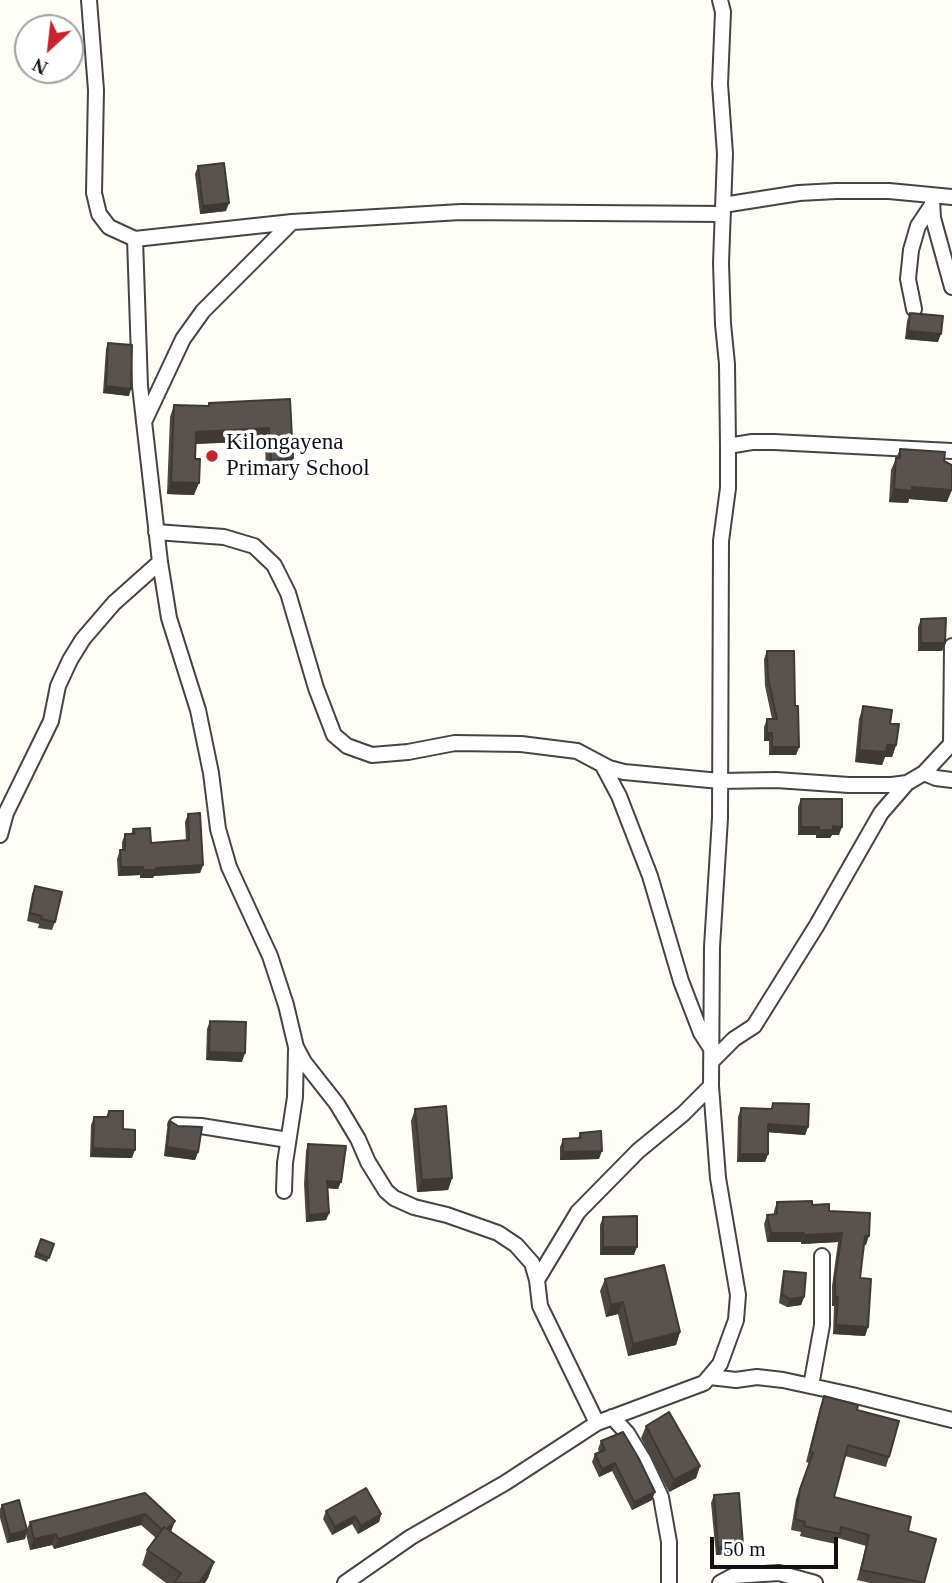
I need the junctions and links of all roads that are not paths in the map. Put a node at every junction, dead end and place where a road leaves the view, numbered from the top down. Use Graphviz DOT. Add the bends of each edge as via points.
graph roads {
  1 [pos="89,0"];
  2 [pos="733,0"];
  3 [pos="722,6"];
  4 [pos="952,197"];
  5 [pos="932,200"];
  6 [pos="723,209"];
  7 [pos="292,222"];
  8 [pos="135,239"];
  9 [pos="952,287"];
  10 [pos="914,309"];
  11 [pos="144,423"];
  12 [pos="728,446"];
  13 [pos="952,451"];
  14 [pos="156,532"];
  15 [pos="160,562"];
  16 [pos="952,646"];
  17 [pos="951,744"];
  18 [pos="602,764"];
  19 [pos="924,773"];
  20 [pos="952,780"];
  21 [pos="720,781"];
  22 [pos="907,783"];
  23 [pos="0,835"];
  24 [pos="296,1047"];
  25 [pos="711,1055"];
  26 [pos="711,1086"];
  27 [pos="176,1125"];
  28 [pos="288,1140"];
  29 [pos="284,1191"];
  30 [pos="822,1256"];
  31 [pos="537,1280"];
  32 [pos="710,1377"];
  33 [pos="811,1386"];
  34 [pos="612,1417"];
  35 [pos="952,1420"];
  36 [pos="597,1423"];
  37 [pos="345,1583"];
  38 [pos="669,1583"];
  39 [pos="720,1583"];
  40 [pos="815,1583"];
  1 -- 8 [label="street" via="96,90 94,193 99,214 109,228"];
  2 -- 3 [label="street"];
  3 -- 6 [label="street"];
  4 -- 5 [label="street"];
  5 -- 6 [label="street" via="889,191 836,191 765,197"];
  5 -- 9 [label="street"];
  5 -- 10 [label="street" via="911,250 908,279"];
  6 -- 7 [label="street" via="461,212"];
  6 -- 12 [label="street"];
  7 -- 8 [label="street"];
  7 -- 11 [label="street" via="203,311 183,339"];
  8 -- 11 [label="street"];
  11 -- 14 [label="street"];
  12 -- 13 [label="street" via="774,442"];
  12 -- 21 [label="street" via="722,541"];
  14 -- 15 [label="street"];
  14 -- 18 [label="street" via="224,537 254,546 274,565 288,593 325,715 334,736 347,746 372,755 455,743 521,744 577,751"];
  15 -- 23 [label="street" via="114,603 70,660 58,686 51,721 6,813"];
  15 -- 24 [label="street" via="169,618 198,710 218,829 233,876 274,967"];
  16 -- 17 [label="street"];
  17 -- 19 [label="street"];
  18 -- 21 [label="street" via="624,772"];
  18 -- 25 [label="street" via="650,876 690,1007"];
  19 -- 20 [label="street"];
  19 -- 22 [label="street"];
  21 -- 22 [label="street"];
  21 -- 25 [label="street"];
  22 -- 25 [label="street" via="881,813 754,1026"];
  24 -- 28 [label="street"];
  24 -- 31 [label="street" via="337,1104 386,1191 414,1207 498,1233 532,1263"];
  25 -- 26 [label="street"];
  26 -- 31 [label="street" via="578,1212"];
  26 -- 32 [label="street" via="714,1143 738,1295 729,1345"];
  27 -- 28 [label="street"];
  28 -- 29 [label="street"];
  30 -- 33 [label="street" via="822,1325"];
  31 -- 36 [label="street" via="540,1306"];
  32 -- 33 [label="street" via="757,1377"];
  32 -- 34 [label="street"];
  33 -- 35 [label="street"];
  34 -- 36 [label="street"];
  34 -- 38 [label="street" via="627,1433 661,1497 669,1542"];
  36 -- 37 [label="street"];
  39 -- 40 [label="street" via="733,1576 779,1573"];
}
